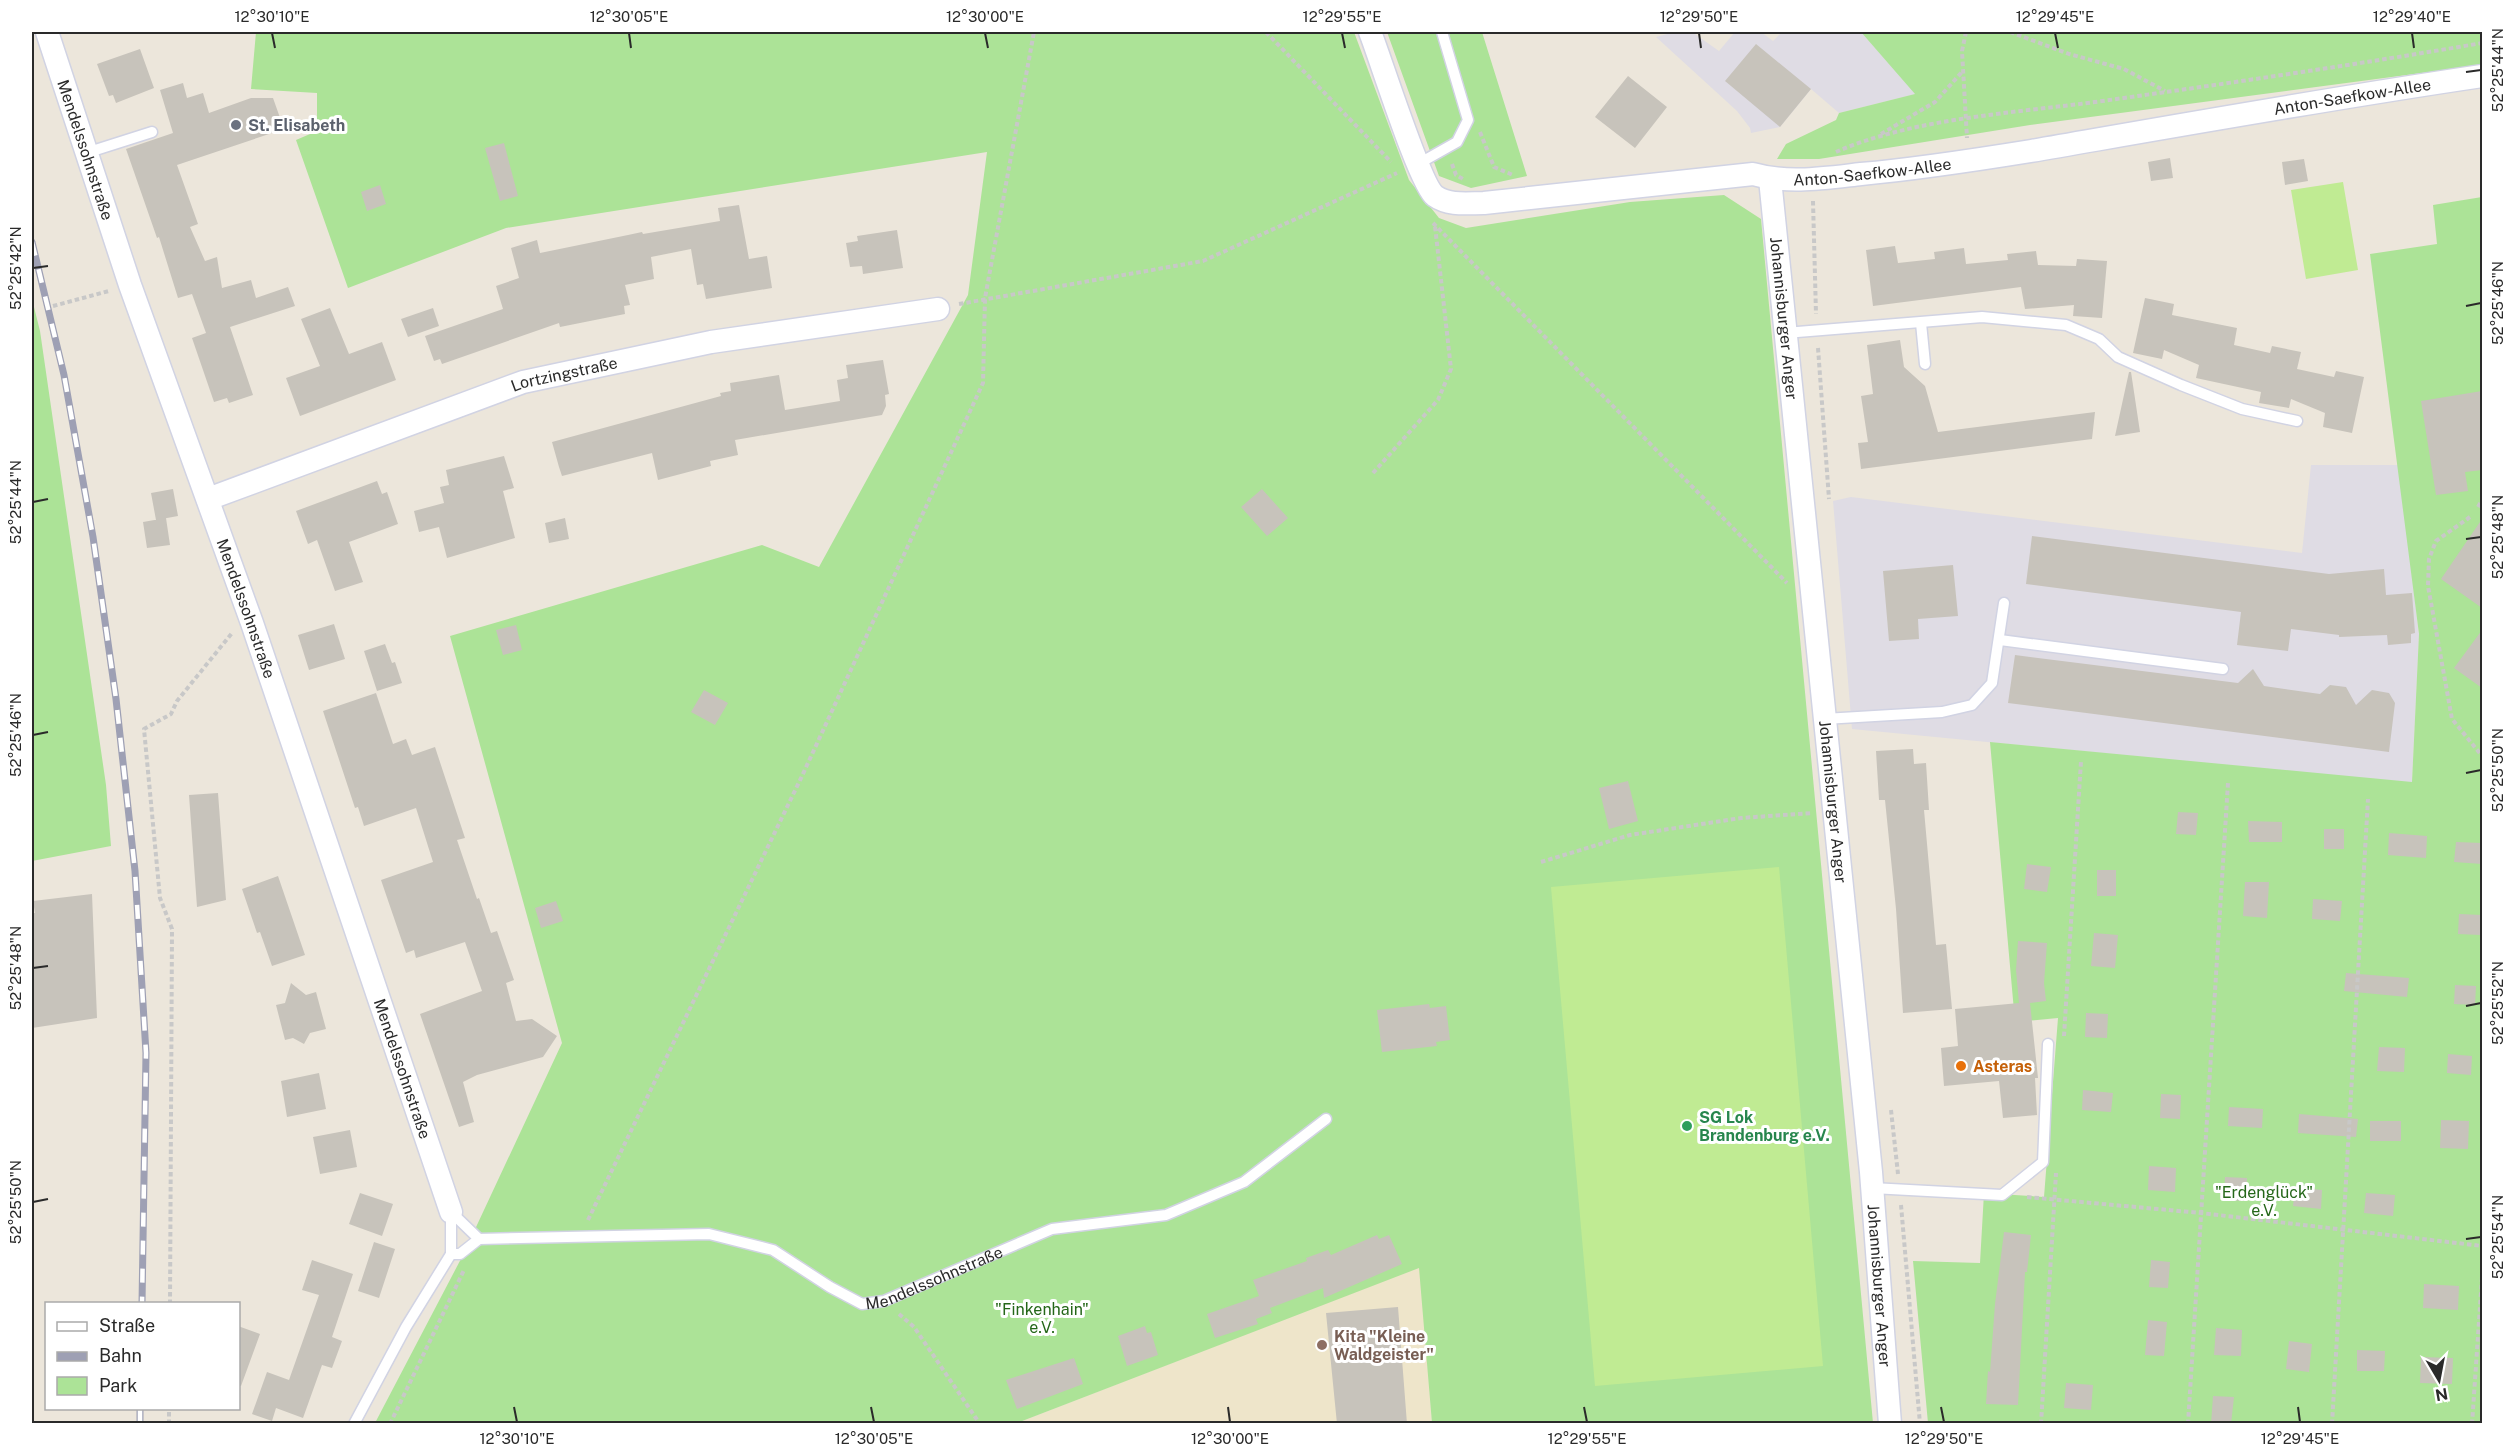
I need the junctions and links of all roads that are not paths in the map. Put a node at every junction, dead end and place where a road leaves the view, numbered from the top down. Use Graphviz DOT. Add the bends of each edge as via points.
graph roads {
  1 [pos="47,32"];
  2 [pos="1371,32"];
  3 [pos="1442,32"];
  4 [pos="2482,76"];
  5 [pos="152,132"];
  6 [pos="86,153"];
  7 [pos="1418,164"];
  8 [pos="1770,179"];
  9 [pos="938,309"];
  10 [pos="1921,323"];
  11 [pos="1785,333"];
  12 [pos="1925,364"];
  13 [pos="2297,421"];
  14 [pos="208,499"];
  15 [pos="2004,603"];
  16 [pos="2000,640"];
  17 [pos="2223,669"];
  18 [pos="1824,719"];
  19 [pos="2048,1044"];
  20 [pos="1326,1119"];
  21 [pos="1872,1188"];
  22 [pos="451,1212"];
  23 [pos="479,1239"];
  24 [pos="451,1254"];
  25 [pos="354,1424"];
  26 [pos="1890,1424"];
  1 -- 6 [label="street, Mendelssohnstraße"];
  2 -- 7 [label="street, Anton-Saefkow-Allee"];
  3 -- 7 [label="lane" via="1468,120 1457,142"];
  4 -- 8 [label="street, Anton-Saefkow-Allee" via="1969,161 1813,179"];
  5 -- 6 [label="lane"];
  6 -- 14 [label="street, Mendelssohnstraße"];
  7 -- 8 [label="street, Anton-Saefkow-Allee" via="1433,195 1450,203 1484,203 1753,174"];
  8 -- 11 [label="street, Johannisburger Anger"];
  9 -- 14 [label="street, Lortzingstraße" via="711,342 524,382"];
  10 -- 11 [label="lane"];
  10 -- 12 [label="lane"];
  10 -- 13 [label="lane" via="1982,317 2066,325 2099,339 2118,357 2181,385 2242,409"];
  11 -- 18 [label="street, Johannisburger Anger"];
  14 -- 22 [label="street, Mendelssohnstraße"];
  15 -- 16 [label="lane"];
  16 -- 17 [label="lane"];
  16 -- 18 [label="lane" via="1992,683 1972,705 1942,712"];
  18 -- 21 [label="street, Johannisburger Anger"];
  19 -- 21 [label="lane" via="2043,1162 2002,1195"];
  20 -- 23 [label="lane, Mendelssohnstraße" via="1244,1182 1166,1215 1052,1228 884,1301 862,1304 773,1250 709,1234"];
  21 -- 26 [label="street, Johannisburger Anger"];
  22 -- 23 [label="lane, Mendelssohnstraße"];
  22 -- 24 [label="lane"];
  23 -- 24 [label="lane" via="460,1254"];
  24 -- 25 [label="lane"];
}
